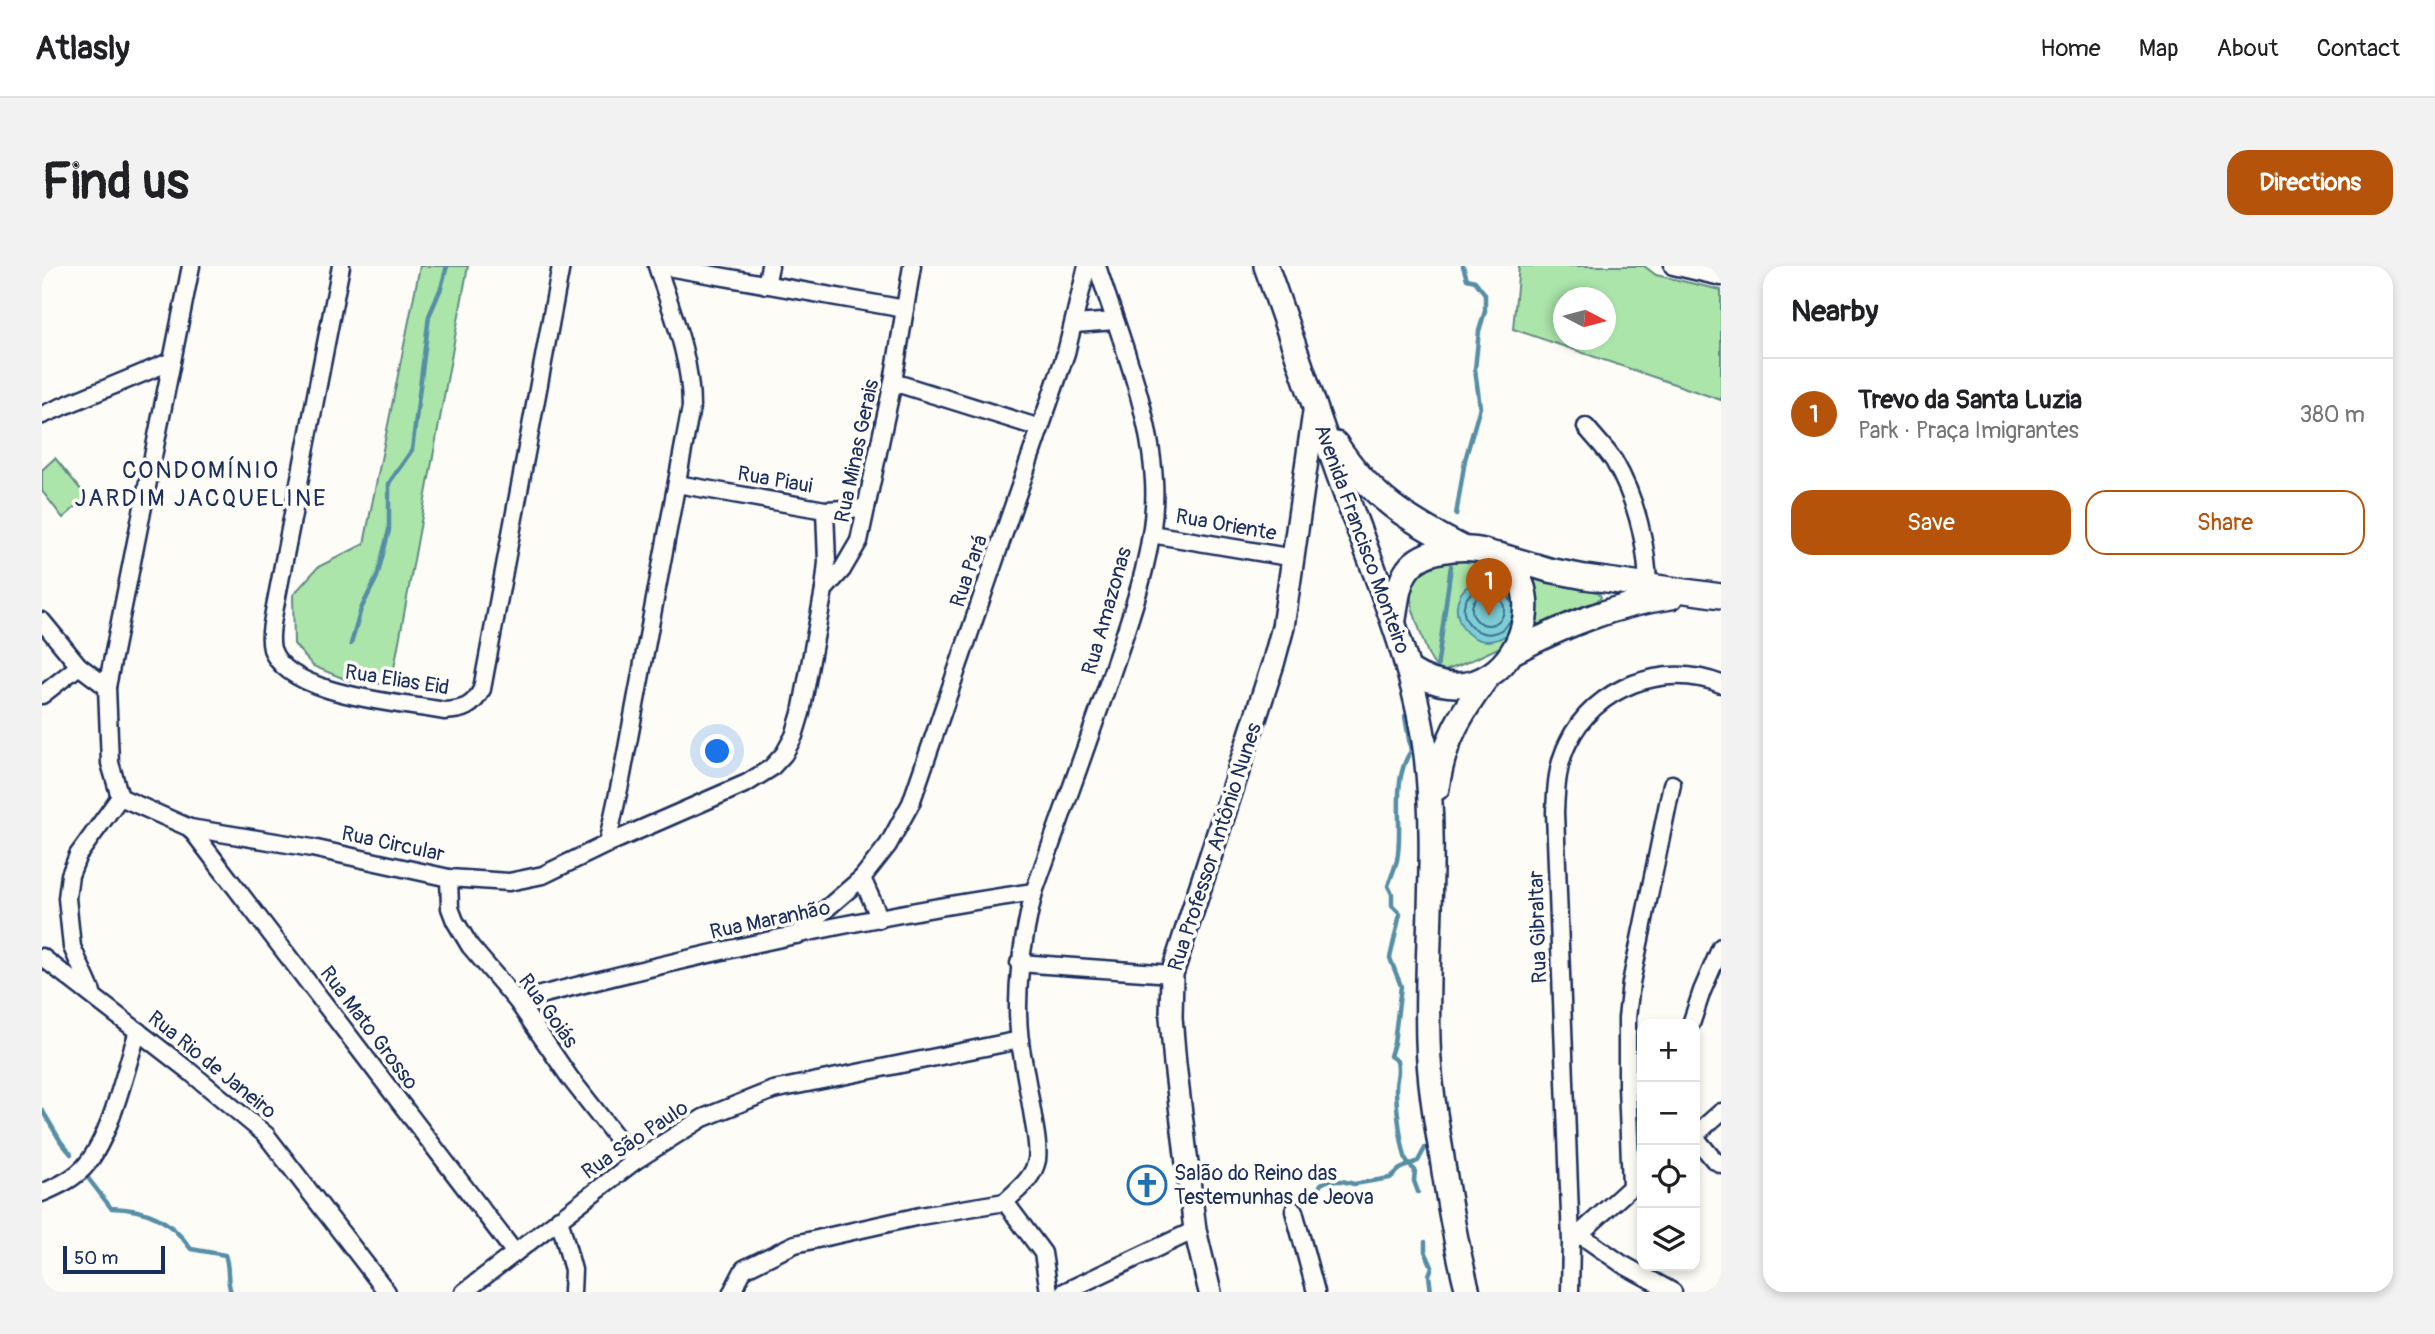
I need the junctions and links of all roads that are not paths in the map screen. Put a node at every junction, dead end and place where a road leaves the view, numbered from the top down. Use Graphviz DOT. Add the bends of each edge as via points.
graph roads {
  1 [pos="191,266"];
  2 [pos="341,266"];
  3 [pos="561,266"];
  4 [pos="660,266"];
  5 [pos="770,266"];
  6 [pos="912,266"];
  7 [pos="1087,266"];
  8 [pos="1097,266"];
  9 [pos="1266,266"];
  10 [pos="1673,266"];
  11 [pos="1721,277"];
  12 [pos="766,285"];
  13 [pos="905,309"];
  14 [pos="1115,321"];
  15 [pos="1075,324"];
  16 [pos="172,361"];
  17 [pos="893,382"];
  18 [pos="1317,412"];
  19 [pos="42,415"];
  20 [pos="1586,427"];
  21 [pos="1040,428"];
  22 [pos="1340,478"];
  23 [pos="677,484"];
  24 [pos="1302,486"];
  25 [pos="866,508"];
  26 [pos="825,510"];
  27 [pos="1152,534"];
  28 [pos="1463,548"];
  29 [pos="1496,555"];
  30 [pos="1294,558"];
  31 [pos="1648,587"];
  32 [pos="824,590"];
  33 [pos="1713,594"];
  34 [pos="42,621"];
  35 [pos="1394,624"];
  36 [pos="1515,651"];
  37 [pos="79,666"];
  38 [pos="1408,669"];
  39 [pos="1488,676"];
  40 [pos="1721,684"];
  41 [pos="107,687"];
  42 [pos="42,695"];
  43 [pos="1672,785"];
  44 [pos="120,797"];
  45 [pos="1432,819"];
  46 [pos="190,828"];
  47 [pos="607,844"];
  48 [pos="449,878"];
  49 [pos="862,878"];
  50 [pos="1034,892"];
  51 [pos="880,919"];
  52 [pos="796,935"];
  53 [pos="1721,947"];
  54 [pos="42,957"];
  55 [pos="1019,963"];
  56 [pos="1172,974"];
  57 [pos="94,995"];
  58 [pos="517,1001"];
  59 [pos="1693,1019"];
  60 [pos="138,1031"];
  61 [pos="1020,1040"];
  62 [pos="1721,1112"];
  63 [pos="1700,1131"];
  64 [pos="1700,1142"];
  65 [pos="635,1161"];
  66 [pos="1721,1164"];
  67 [pos="1637,1182"];
  68 [pos="42,1193"];
  69 [pos="1005,1202"];
  70 [pos="1294,1212"];
  71 [pos="559,1219"];
  72 [pos="1195,1230"];
  73 [pos="1575,1238"];
  74 [pos="515,1252"];
  75 [pos="387,1292"];
  76 [pos="464,1292"];
  77 [pos="572,1292"];
  78 [pos="732,1292"];
  79 [pos="1049,1292"];
  80 [pos="1064,1292"];
  81 [pos="1210,1292"];
  82 [pos="1317,1292"];
  83 [pos="1468,1292"];
  84 [pos="1570,1292"];
  85 [pos="1673,1292"];
  1 -- 16 [label="street"];
  2 -- 3 [label="street, Rua Elias Eid" via="270,639 278,662 294,676 324,690 444,711 470,706 482,690"];
  4 -- 12 [label="street"];
  4 -- 23 [label="street" via="691,383"];
  5 -- 12 [label="street"];
  6 -- 13 [label="street, Rua Minas Gerais"];
  7 -- 15 [label="street, Rua Pará"];
  8 -- 14 [label="street, Rua Amazonas"];
  9 -- 18 [label="main road, Avenida Francisco Monteiro"];
  10 -- 11 [label="street"];
  12 -- 13 [label="street"];
  13 -- 17 [label="street, Rua Minas Gerais"];
  14 -- 15 [label="street"];
  14 -- 27 [label="street, Rua Amazonas" via="1151,449"];
  15 -- 21 [label="street, Rua Pará"];
  16 -- 19 [label="street"];
  16 -- 41 [label="street"];
  17 -- 21 [label="street"];
  17 -- 25 [label="street, Rua Minas Gerais"];
  18 -- 22 [label="main road, Avenida Francisco Monteiro"];
  18 -- 24 [label="street, Rua Professor Antônio Nunes"];
  18 -- 28 [label="main road" via="1352,468 1390,505 1417,525"];
  20 -- 31 [label="street" via="1623,480 1643,537"];
  21 -- 49 [label="street, Rua Pará" via="911,803 888,845"];
  22 -- 24 [label="street" via="1319,477"];
  22 -- 35 [label="main road, Avenida Francisco Monteiro"];
  23 -- 26 [label="street, Rua Piaui"];
  23 -- 47 [label="street"];
  24 -- 30 [label="street, Rua Professor Antônio Nunes"];
  25 -- 26 [label="street, Rua Piaui"];
  25 -- 32 [label="street, Rua Minas Gerais" via="856,548"];
  26 -- 32 [label="street, Rua Minas Gerais"];
  27 -- 30 [label="street, Rua Oriente"];
  27 -- 50 [label="street, Rua Amazonas" via="1129,621"];
  28 -- 29 [label="main road"];
  28 -- 35 [label="main road" via="1424,556 1404,573"];
  29 -- 31 [label="main road" via="1549,570"];
  29 -- 36 [label="main road" via="1508,563 1526,594 1524,630"];
  30 -- 56 [label="street, Rua Professor Antônio Nunes" via="1273,664"];
  31 -- 33 [label="main road"];
  32 -- 47 [label="street, Rua Minas Gerais" via="801,713 784,754 747,783"];
  33 -- 36 [label="main road" via="1619,607 1564,626"];
  34 -- 37 [label="street"];
  35 -- 38 [label="main road, Avenida Francisco Monteiro"];
  36 -- 39 [label="main road"];
  37 -- 41 [label="street"];
  37 -- 42 [label="street"];
  38 -- 39 [label="main road" via="1422,678 1454,685"];
  38 -- 45 [label="main road, Avenida Francisco Monteiro" via="1423,735"];
  39 -- 45 [label="main road" via="1444,749"];
  40 -- 73 [label="street, Rua Gibraltar" via="1677,675 1642,679 1605,698 1568,742 1557,774"];
  41 -- 44 [label="street" via="110,763"];
  43 -- 67 [label="street" via="1627,1018 1627,1086"];
  44 -- 46 [label="street, Rua Circular"];
  44 -- 57 [label="street" via="78,855 70,875 67,898 72,947"];
  45 -- 83 [label="main road" via="1428,1041 1432,1097 1455,1242"];
  46 -- 48 [label="street, Rua Circular"];
  46 -- 74 [label="street, Rua Mato Grosso"];
  47 -- 48 [label="street, Rua Circular" via="524,881"];
  48 -- 58 [label="street, Rua Goiás" via="455,921"];
  49 -- 51 [label="street"];
  49 -- 52 [label="street, Rua Pará"];
  50 -- 51 [label="street, Rua Maranhão"];
  50 -- 55 [label="street, Rua Amazonas"];
  51 -- 52 [label="street, Rua Maranhão"];
  52 -- 58 [label="street, Rua Maranhão"];
  53 -- 59 [label="street"];
  54 -- 57 [label="street, Rua Rio de Janeiro"];
  55 -- 56 [label="street"];
  55 -- 61 [label="street, Rua Amazonas"];
  56 -- 72 [label="street, Rua Professor Antônio Nunes" via="1171,1017"];
  57 -- 60 [label="street, Rua Rio de Janeiro"];
  58 -- 65 [label="street, Rua Goiás"];
  60 -- 68 [label="street" via="109,1120 87,1165"];
  60 -- 75 [label="street, Rua Rio de Janeiro" via="266,1135"];
  61 -- 65 [label="street, Rua São Paulo" via="773,1090 703,1118"];
  61 -- 69 [label="street, Rua Amazonas" via="1038,1147 1028,1181"];
  62 -- 63 [label="street"];
  64 -- 66 [label="street"];
  65 -- 71 [label="street, Rua São Paulo"];
  67 -- 73 [label="street"];
  69 -- 78 [label="street" via="795,1244 744,1269"];
  69 -- 79 [label="street" via="1043,1253"];
  70 -- 82 [label="street"];
  71 -- 74 [label="street, Rua São Paulo"];
  71 -- 77 [label="street" via="573,1270"];
  72 -- 80 [label="street"];
  72 -- 81 [label="street, Rua Professor Antônio Nunes"];
  73 -- 84 [label="street, Rua Gibraltar"];
  73 -- 85 [label="street"];
  74 -- 76 [label="street, Rua São Paulo"];
}
